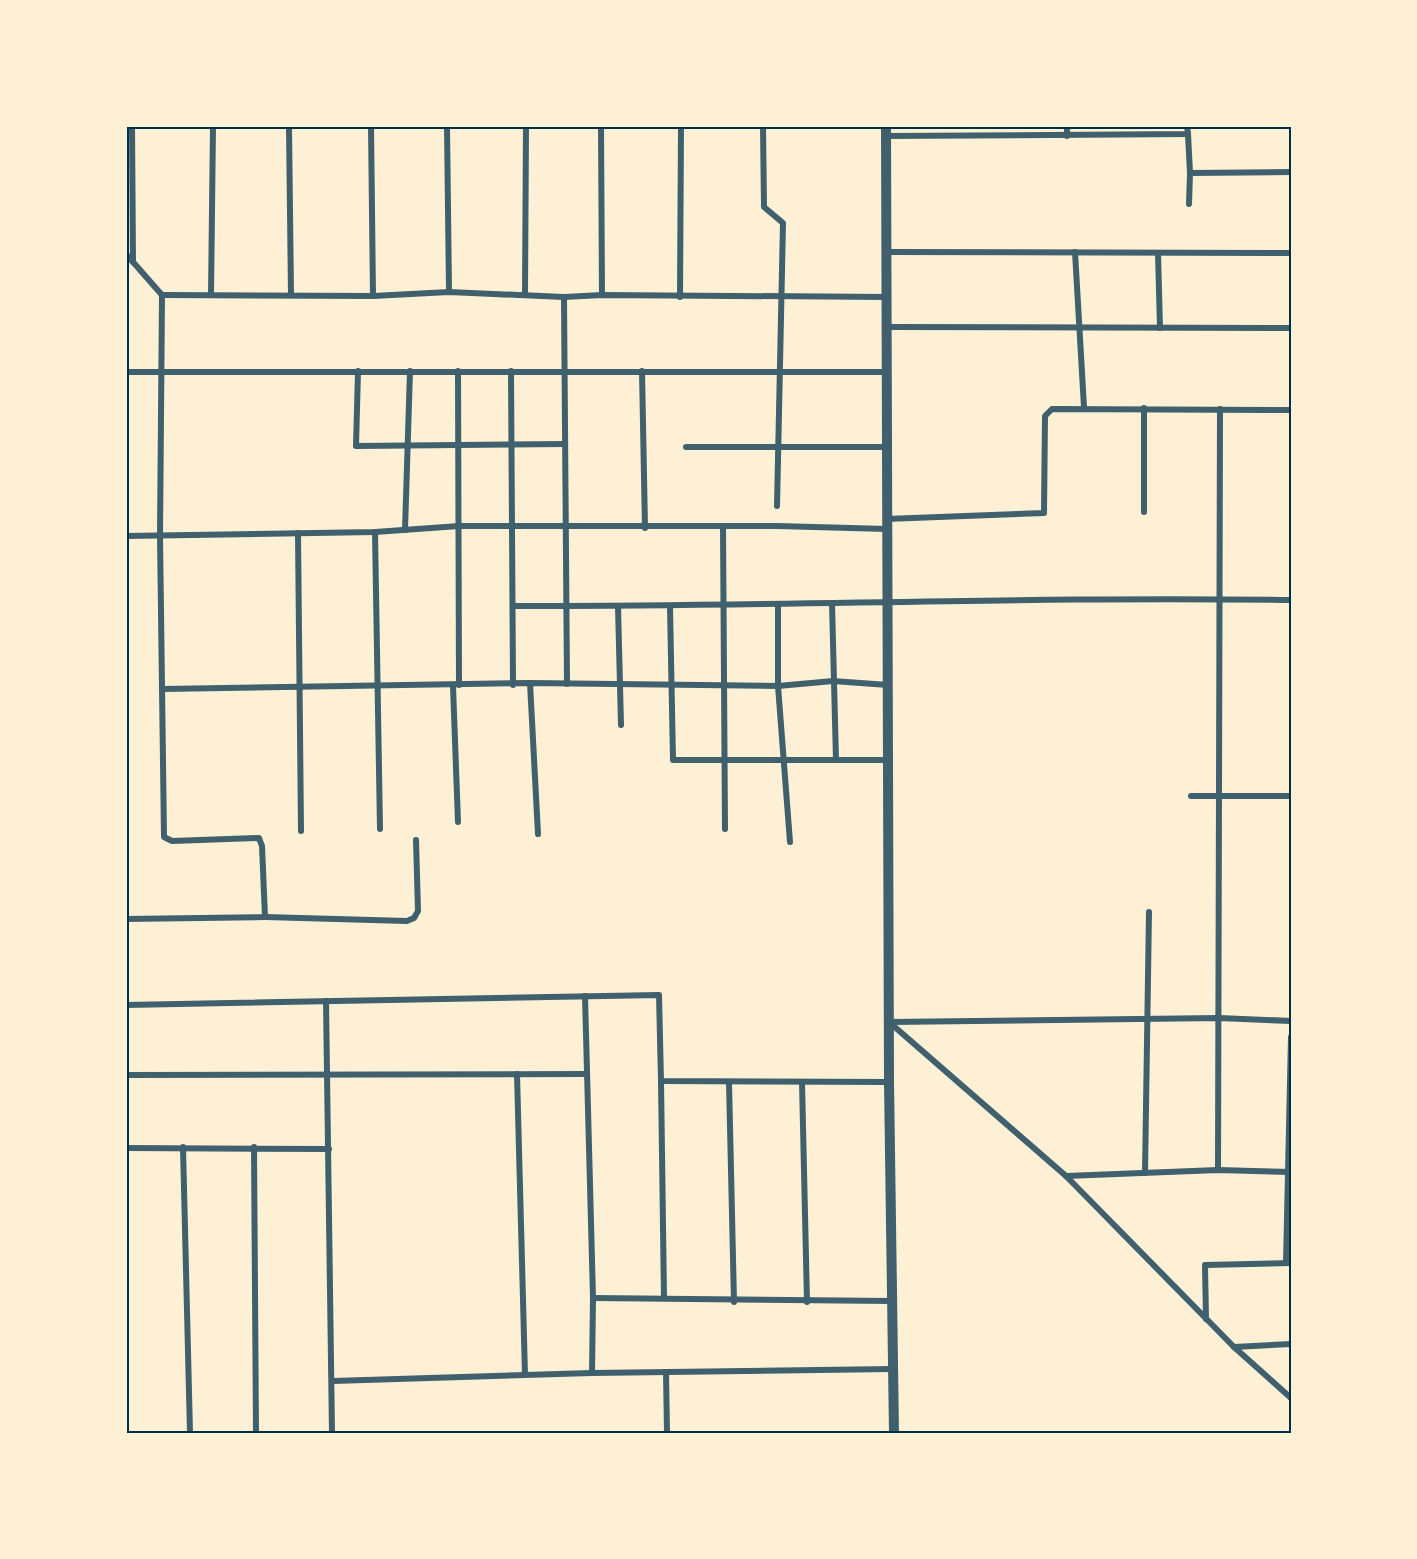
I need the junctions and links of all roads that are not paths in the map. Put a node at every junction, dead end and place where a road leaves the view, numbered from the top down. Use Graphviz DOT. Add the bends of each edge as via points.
graph roads {
  1 [pos="132,126"];
  2 [pos="213,126"];
  3 [pos="289,126"];
  4 [pos="371,126"];
  5 [pos="447,126"];
  6 [pos="526,126"];
  7 [pos="601,126"];
  8 [pos="681,126"];
  9 [pos="763,126"];
  10 [pos="1067,126"];
  11 [pos="1187,126"];
  12 [pos="886,131"];
  13 [pos="1188,134"];
  14 [pos="1067,136"];
  15 [pos="1291,172"];
  16 [pos="1190,173"];
  17 [pos="1189,204"];
  18 [pos="887,252"];
  19 [pos="1075,252"];
  20 [pos="1158,253"];
  21 [pos="1291,253"];
  22 [pos="126,254"];
  23 [pos="133,262"];
  24 [pos="449,292"];
  25 [pos="525,294"];
  26 [pos="162,295"];
  27 [pos="211,295"];
  28 [pos="603,295"];
  29 [pos="291,296"];
  30 [pos="373,296"];
  31 [pos="564,297"];
  32 [pos="680,297"];
  33 [pos="782,297"];
  34 [pos="887,297"];
  35 [pos="887,327"];
  36 [pos="1080,327"];
  37 [pos="1160,328"];
  38 [pos="1291,328"];
  39 [pos="358,371"];
  40 [pos="410,371"];
  41 [pos="458,371"];
  42 [pos="512,371"];
  43 [pos="564,371"];
  44 [pos="642,371"];
  45 [pos="126,372"];
  46 [pos="159,372"];
  47 [pos="781,372"];
  48 [pos="887,372"];
  49 [pos="1084,407"];
  50 [pos="1144,408"];
  51 [pos="1220,409"];
  52 [pos="1291,410"];
  53 [pos="565,444"];
  54 [pos="407,446"];
  55 [pos="460,446"];
  56 [pos="512,446"];
  57 [pos="686,447"];
  58 [pos="778,447"];
  59 [pos="886,447"];
  60 [pos="777,506"];
  61 [pos="1144,512"];
  62 [pos="886,524"];
  63 [pos="459,526"];
  64 [pos="510,527"];
  65 [pos="723,527"];
  66 [pos="565,528"];
  67 [pos="645,528"];
  68 [pos="405,530"];
  69 [pos="375,532"];
  70 [pos="298,533"];
  71 [pos="126,536"];
  72 [pos="160,536"];
  73 [pos="1220,599"];
  74 [pos="1291,600"];
  75 [pos="888,602"];
  76 [pos="832,603"];
  77 [pos="778,605"];
  78 [pos="513,606"];
  79 [pos="565,606"];
  80 [pos="618,606"];
  81 [pos="724,606"];
  82 [pos="670,607"];
  83 [pos="833,681"];
  84 [pos="530,683"];
  85 [pos="567,684"];
  86 [pos="620,684"];
  87 [pos="673,684"];
  88 [pos="724,684"];
  89 [pos="513,685"];
  90 [pos="888,685"];
  91 [pos="378,686"];
  92 [pos="456,686"];
  93 [pos="778,686"];
  94 [pos="300,687"];
  95 [pos="162,688"];
  96 [pos="621,725"];
  97 [pos="724,758"];
  98 [pos="783,759"];
  99 [pos="836,760"];
  100 [pos="888,760"];
  101 [pos="1191,796"];
  102 [pos="1218,796"];
  103 [pos="1291,796"];
  104 [pos="458,822"];
  105 [pos="380,829"];
  106 [pos="725,829"];
  107 [pos="301,831"];
  108 [pos="538,834"];
  109 [pos="416,840"];
  110 [pos="790,842"];
  111 [pos="1149,912"];
  112 [pos="265,917"];
  113 [pos="126,920"];
  114 [pos="585,996"];
  115 [pos="326,1001"];
  116 [pos="126,1005"];
  117 [pos="1219,1018"];
  118 [pos="1148,1019"];
  119 [pos="1291,1021"];
  120 [pos="889,1022"];
  121 [pos="1291,1037"];
  122 [pos="327,1074"];
  123 [pos="517,1074"];
  124 [pos="587,1074"];
  125 [pos="126,1075"];
  126 [pos="661,1081"];
  127 [pos="729,1082"];
  128 [pos="802,1082"];
  129 [pos="889,1082"];
  130 [pos="183,1147"];
  131 [pos="126,1148"];
  132 [pos="254,1148"];
  133 [pos="329,1149"];
  134 [pos="1218,1170"];
  135 [pos="1291,1172"];
  136 [pos="1145,1173"];
  137 [pos="1066,1176"];
  138 [pos="1289,1263"];
  139 [pos="593,1298"];
  140 [pos="664,1298"];
  141 [pos="892,1301"];
  142 [pos="734,1302"];
  143 [pos="807,1302"];
  144 [pos="1206,1319"];
  145 [pos="1291,1344"];
  146 [pos="1234,1347"];
  147 [pos="892,1369"];
  148 [pos="591,1372"];
  149 [pos="666,1372"];
  150 [pos="525,1375"];
  151 [pos="333,1381"];
  152 [pos="1291,1398"];
  153 [pos="190,1433"];
  154 [pos="256,1433"];
  155 [pos="332,1433"];
  156 [pos="667,1433"];
  157 [pos="894,1433"];
  1 -- 23 [label="street"];
  2 -- 27 [label="street"];
  3 -- 29 [label="street"];
  4 -- 30 [label="street"];
  5 -- 24 [label="street"];
  6 -- 25 [label="street"];
  7 -- 28 [label="street"];
  8 -- 32 [label="street"];
  9 -- 33 [label="street" via="764,207 783,223"];
  10 -- 14 [label="street"];
  11 -- 13 [label="street"];
  12 -- 14 [label="street"];
  12 -- 18 [label="street"];
  13 -- 14 [label="street"];
  13 -- 16 [label="street"];
  15 -- 16 [label="street"];
  16 -- 17 [label="street"];
  18 -- 19 [label="street"];
  18 -- 34 [label="street"];
  19 -- 20 [label="street"];
  19 -- 36 [label="street"];
  20 -- 21 [label="street"];
  20 -- 37 [label="street"];
  22 -- 23 [label="street"];
  23 -- 26 [label="street"];
  24 -- 25 [label="street"];
  24 -- 30 [label="street"];
  25 -- 31 [label="street"];
  26 -- 27 [label="street"];
  26 -- 46 [label="street"];
  27 -- 29 [label="street"];
  28 -- 31 [label="street"];
  28 -- 32 [label="street"];
  29 -- 30 [label="street"];
  31 -- 43 [label="street"];
  32 -- 33 [label="street"];
  33 -- 34 [label="street"];
  33 -- 47 [label="street"];
  34 -- 35 [label="street"];
  35 -- 36 [label="street"];
  35 -- 48 [label="street"];
  36 -- 37 [label="street"];
  36 -- 49 [label="street"];
  37 -- 38 [label="street"];
  39 -- 40 [label="street"];
  39 -- 46 [label="street"];
  39 -- 54 [label="street" via="356,446"];
  40 -- 41 [label="street"];
  40 -- 54 [label="street"];
  41 -- 42 [label="street"];
  41 -- 55 [label="street"];
  42 -- 43 [label="street"];
  42 -- 56 [label="street"];
  43 -- 44 [label="street"];
  43 -- 53 [label="street"];
  44 -- 47 [label="street"];
  44 -- 67 [label="street"];
  45 -- 46 [label="street"];
  46 -- 72 [label="street"];
  47 -- 48 [label="street"];
  47 -- 58 [label="street"];
  48 -- 59 [label="street"];
  49 -- 50 [label="street"];
  49 -- 62 [label="street" via="1052,409 1045,416 1044,513"];
  50 -- 51 [label="street"];
  50 -- 61 [label="street"];
  51 -- 52 [label="street"];
  51 -- 73 [label="street"];
  53 -- 56 [label="street"];
  53 -- 66 [label="street"];
  54 -- 55 [label="street"];
  54 -- 68 [label="street"];
  55 -- 56 [label="street"];
  55 -- 63 [label="street"];
  56 -- 64 [label="street"];
  57 -- 58 [label="street"];
  58 -- 59 [label="street"];
  58 -- 60 [label="street"];
  59 -- 62 [label="street"];
  62 -- 65 [label="street"];
  62 -- 75 [label="street"];
  63 -- 64 [label="street"];
  63 -- 68 [label="street"];
  63 -- 92 [label="street"];
  64 -- 66 [label="street"];
  64 -- 78 [label="street"];
  65 -- 67 [label="street"];
  65 -- 81 [label="street"];
  66 -- 67 [label="street"];
  66 -- 79 [label="street"];
  68 -- 69 [label="street"];
  69 -- 70 [label="street"];
  69 -- 91 [label="street"];
  70 -- 72 [label="street"];
  70 -- 94 [label="street"];
  71 -- 72 [label="street"];
  72 -- 95 [label="street"];
  73 -- 74 [label="street"];
  73 -- 75 [label="street"];
  73 -- 102 [label="street"];
  75 -- 76 [label="street"];
  75 -- 90 [label="street"];
  76 -- 77 [label="street"];
  76 -- 83 [label="street"];
  77 -- 81 [label="street"];
  77 -- 93 [label="street"];
  78 -- 79 [label="street"];
  78 -- 89 [label="street"];
  79 -- 80 [label="street"];
  79 -- 85 [label="street"];
  80 -- 82 [label="street"];
  80 -- 86 [label="street"];
  81 -- 82 [label="street"];
  81 -- 88 [label="street"];
  82 -- 87 [label="street"];
  83 -- 90 [label="street"];
  83 -- 93 [label="street"];
  83 -- 99 [label="street"];
  84 -- 85 [label="street"];
  84 -- 89 [label="street"];
  84 -- 108 [label="street"];
  85 -- 86 [label="street"];
  86 -- 87 [label="street"];
  86 -- 96 [label="street"];
  87 -- 88 [label="street"];
  87 -- 97 [label="street" via="674,760"];
  88 -- 93 [label="street"];
  88 -- 97 [label="street"];
  89 -- 92 [label="street"];
  90 -- 100 [label="street"];
  91 -- 92 [label="street"];
  91 -- 94 [label="street"];
  91 -- 105 [label="street"];
  92 -- 104 [label="street"];
  93 -- 98 [label="street"];
  94 -- 95 [label="street"];
  94 -- 107 [label="street"];
  95 -- 112 [label="street" via="164,837 172,841 259,838"];
  97 -- 98 [label="street"];
  97 -- 106 [label="street"];
  98 -- 99 [label="street"];
  98 -- 110 [label="street"];
  99 -- 100 [label="street"];
  100 -- 120 [label="street"];
  101 -- 102 [label="street"];
  102 -- 103 [label="street"];
  102 -- 117 [label="street"];
  109 -- 112 [label="street" via="418,911 414,918 407,921"];
  111 -- 118 [label="street"];
  112 -- 113 [label="street"];
  114 -- 115 [label="street"];
  114 -- 124 [label="street"];
  114 -- 126 [label="street" via="659,995"];
  115 -- 116 [label="street"];
  115 -- 122 [label="street"];
  117 -- 118 [label="street"];
  117 -- 119 [label="street"];
  117 -- 134 [label="street"];
  118 -- 120 [label="street"];
  118 -- 136 [label="street"];
  120 -- 129 [label="street"];
  120 -- 137 [label="street"];
  121 -- 135 [label="street"];
  122 -- 123 [label="street"];
  122 -- 125 [label="street"];
  122 -- 133 [label="street"];
  123 -- 124 [label="street"];
  123 -- 150 [label="street"];
  124 -- 139 [label="street"];
  126 -- 127 [label="street"];
  126 -- 140 [label="street"];
  127 -- 128 [label="street"];
  127 -- 142 [label="street"];
  128 -- 129 [label="street"];
  128 -- 143 [label="street"];
  129 -- 141 [label="street"];
  130 -- 131 [label="street"];
  130 -- 132 [label="street"];
  130 -- 153 [label="street"];
  132 -- 133 [label="street"];
  132 -- 154 [label="street"];
  133 -- 151 [label="street"];
  134 -- 135 [label="street"];
  134 -- 136 [label="street"];
  135 -- 138 [label="street"];
  136 -- 137 [label="street"];
  137 -- 144 [label="street"];
  138 -- 144 [label="street" via="1205,1265"];
  139 -- 140 [label="street"];
  139 -- 148 [label="street"];
  140 -- 142 [label="street"];
  141 -- 143 [label="street"];
  141 -- 147 [label="street"];
  142 -- 143 [label="street"];
  144 -- 146 [label="street"];
  145 -- 146 [label="street"];
  146 -- 152 [label="street"];
  147 -- 149 [label="street"];
  147 -- 157 [label="street"];
  148 -- 149 [label="street"];
  148 -- 150 [label="street"];
  149 -- 156 [label="street"];
  150 -- 151 [label="street"];
  151 -- 155 [label="street"];
}
